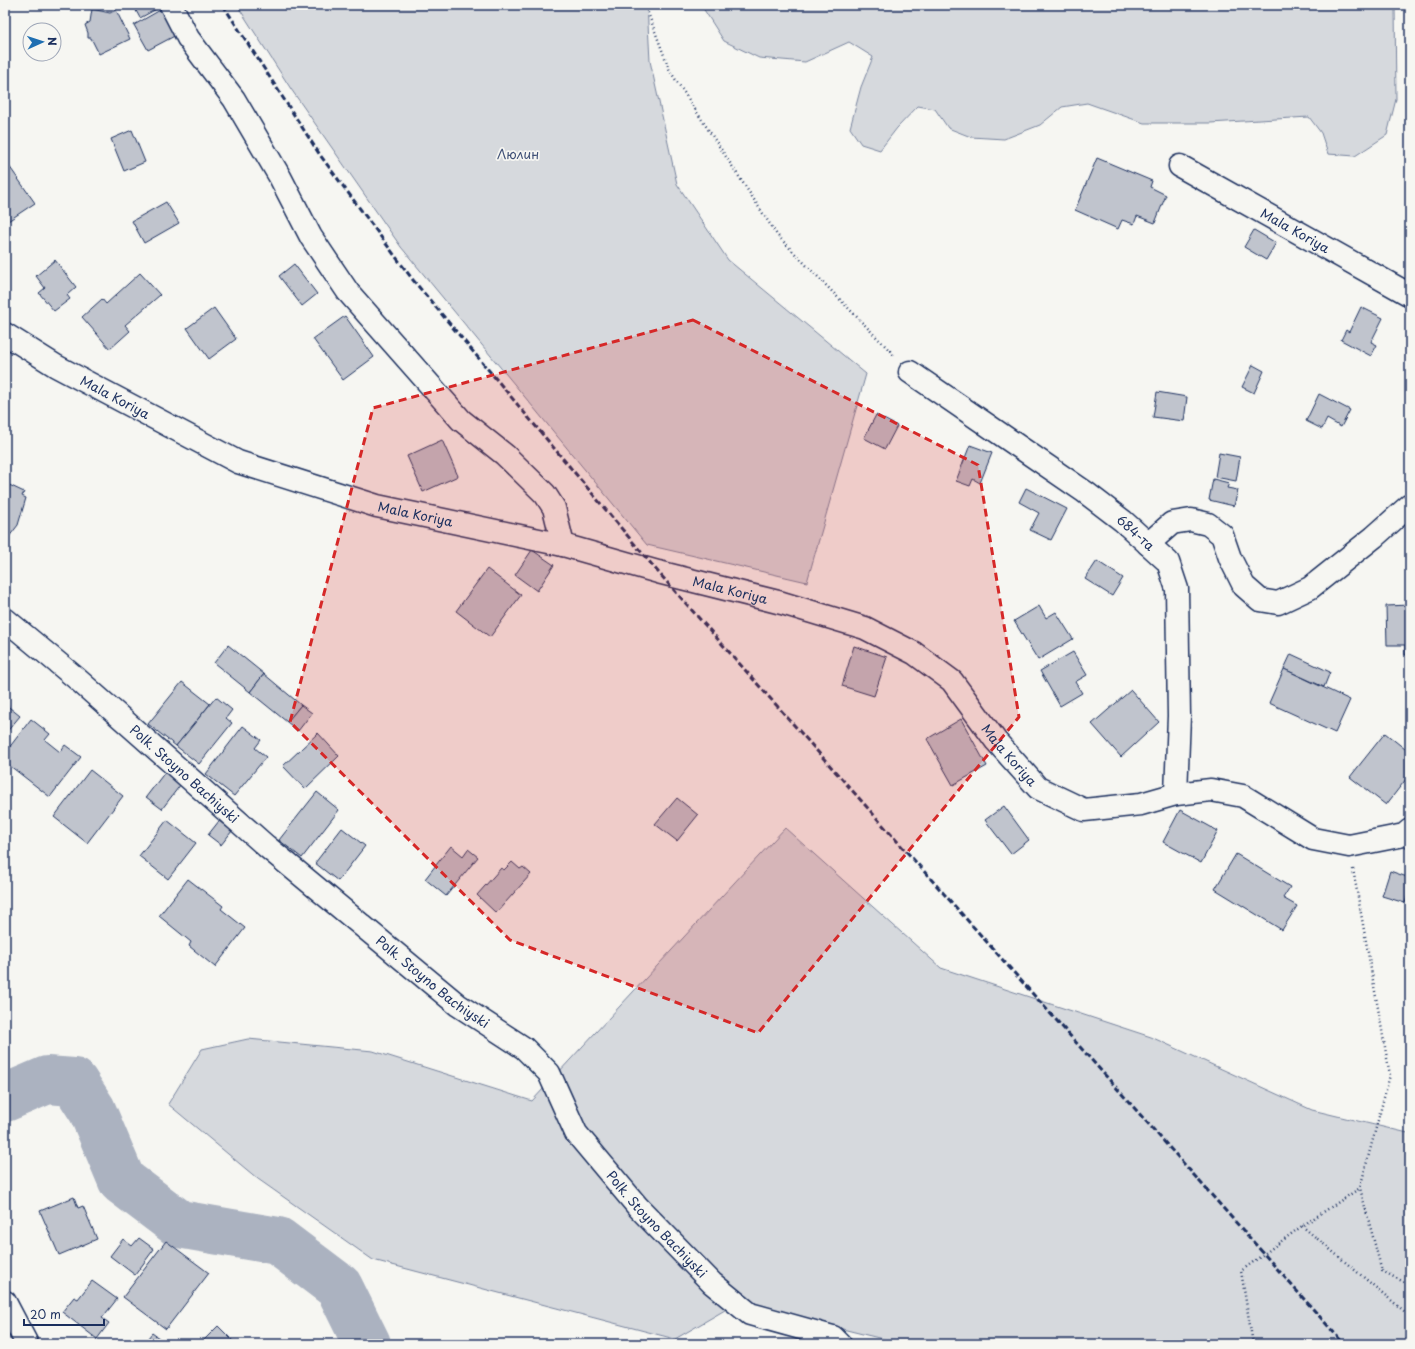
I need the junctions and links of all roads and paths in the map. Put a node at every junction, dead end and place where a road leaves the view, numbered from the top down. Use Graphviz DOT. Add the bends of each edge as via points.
graph roads {
  1 [pos="171,5"];
  2 [pos="645,5"];
  3 [pos="1180,166"];
  4 [pos="1410,295"];
  5 [pos="5,334"];
  6 [pos="910,372"];
  7 [pos="1410,505"];
  8 [pos="1148,544"];
  9 [pos="562,545"];
  10 [pos="5,619"];
  11 [pos="1176,794"];
  12 [pos="1410,830"];
  13 [pos="1349,846"];
  14 [pos="1360,1188"];
  15 [pos="1302,1226"];
  16 [pos="1410,1285"];
  17 [pos="5,1302"];
  18 [pos="1410,1316"];
  19 [pos="27,1344"];
  20 [pos="840,1344"];
  21 [pos="1253,1344"];
  1 -- 9 [label="street" via="188,38 234,99 280,177 311,237 348,292 460,420 505,455 545,494 554,508"];
  2 -- 6 [label="path" via="670,71 777,235"];
  3 -- 4 [label="street, Mala Koriya"];
  5 -- 9 [label="street, Mala Koriya" via="56,366 238,462 377,506"];
  6 -- 8 [label="street, 684-та" via="1085,492"];
  7 -- 8 [label="street" via="1310,588 1278,603 1260,600 1244,586 1222,535 1208,524 1190,520 1172,523"];
  8 -- 11 [label="street, 684-та" via="1168,562 1177,588 1179,716"];
  9 -- 11 [label="street, Mala Koriya" via="782,603 865,628 907,650 952,681 996,740 1038,788 1084,810 1141,804"];
  10 -- 20 [label="street, Polk. Stoyno Bachiyski" via="76,678 266,846 458,1005 524,1048 549,1073 576,1133 638,1207 712,1283 750,1314 834,1337"];
  11 -- 13 [label="street, Mala Koriya" via="1211,790 1243,796 1313,839"];
  12 -- 13 [label="street, Mala Koriya" via="1404,835"];
  13 -- 14 [label="path" via="1390,1075"];
  14 -- 15 [label="path"];
  14 -- 16 [label="path" via="1382,1271"];
  15 -- 18 [label="path"];
  15 -- 21 [label="path" via="1242,1272"];
  17 -- 19 [label="street"];
}
